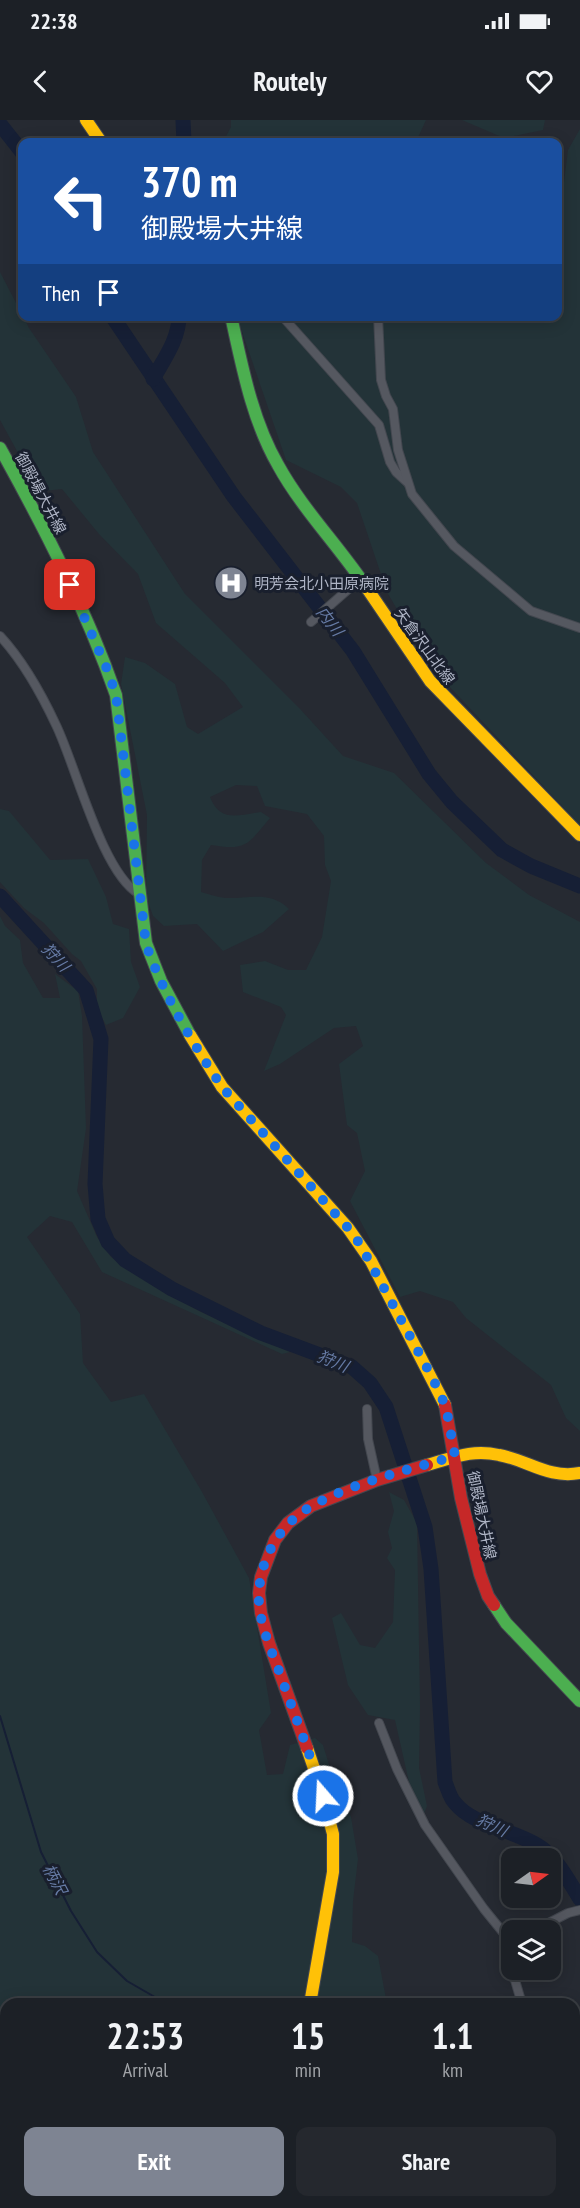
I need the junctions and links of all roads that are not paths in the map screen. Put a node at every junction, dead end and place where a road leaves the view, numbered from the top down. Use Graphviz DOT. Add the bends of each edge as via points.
graph roads {
  1 [pos="86,120"];
  2 [pos="98,138"];
  3 [pos="232,321"];
  4 [pos="286,321"];
  5 [pos="378,321"];
  6 [pos="0,448"];
  7 [pos="408,484"];
  8 [pos="360,579"];
  9 [pos="311,622"];
  10 [pos="580,628"];
  11 [pos="0,636"];
  12 [pos="580,835"];
  13 [pos="139,894"];
  14 [pos="367,1409"];
  15 [pos="455,1456"];
  16 [pos="580,1473"];
  17 [pos="382,1479"];
  18 [pos="580,1701"];
  19 [pos="380,1723"];
  20 [pos="580,1910"];
  21 [pos="554,1920"];
  22 [pos="501,1928"];
  23 [pos="515,1980"];
  24 [pos="311,1998"];
  25 [pos="520,1998"];
  1 -- 2 [label="main road"];
  3 -- 8 [label="main road, 矢倉沢山北線" via="270,450 295,494"];
  4 -- 7 [label="street" via="379,425 390,462"];
  5 -- 7 [label="street" via="381,380 395,417"];
  6 -- 13 [label="main road, 御殿場大井線" via="42,523 116,695"];
  7 -- 10 [label="street" via="437,527 477,567 531,611"];
  8 -- 9 [label="street"];
  8 -- 12 [label="main road, 矢倉沢山北線" via="430,681"];
  11 -- 13 [label="street" via="28,672 57,726 114,867 129,888"];
  13 -- 15 [label="main road, 御殿場大井線" via="146,944 154,968 204,1061 222,1087 348,1228 371,1262 446,1407"];
  14 -- 17 [label="street" via="368,1439"];
  15 -- 16 [label="main road" via="492,1453 543,1471"];
  15 -- 17 [label="main road"];
  15 -- 18 [label="main road, 御殿場大井線" via="461,1498 488,1596 506,1623"];
  17 -- 24 [label="main road" via="311,1506 288,1523 265,1563 259,1593 269,1643 333,1834 333,1872"];
  19 -- 22 [label="street" via="397,1769 425,1825"];
  20 -- 21 [label="street"];
  23 -- 25 [label="street"];
}
